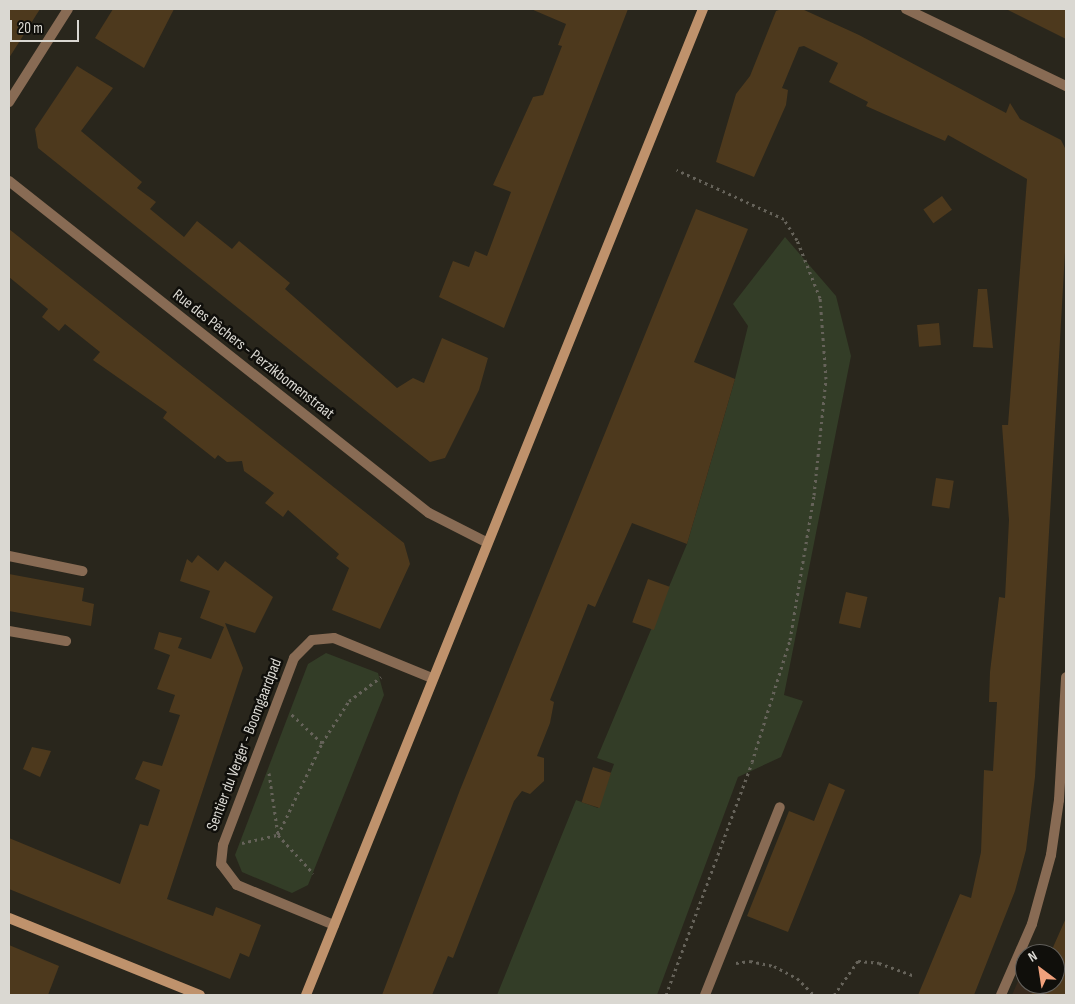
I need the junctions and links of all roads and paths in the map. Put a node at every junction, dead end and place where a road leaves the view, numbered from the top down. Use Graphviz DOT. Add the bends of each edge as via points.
graph roads {
  1 [pos="68,9"];
  2 [pos="703,9"];
  3 [pos="906,9"];
  4 [pos="1066,86"];
  5 [pos="9,102"];
  6 [pos="678,170"];
  7 [pos="9,181"];
  8 [pos="486,542"];
  9 [pos="9,556"];
  10 [pos="82,571"];
  11 [pos="9,631"];
  12 [pos="66,641"];
  13 [pos="381,677"];
  14 [pos="1066,677"];
  15 [pos="432,678"];
  16 [pos="289,712"];
  17 [pos="322,743"];
  18 [pos="268,768"];
  19 [pos="780,807"];
  20 [pos="278,835"];
  21 [pos="239,843"];
  22 [pos="313,873"];
  23 [pos="9,918"];
  24 [pos="334,925"];
  25 [pos="727,968"];
  26 [pos="914,976"];
  27 [pos="200,995"];
  28 [pos="306,995"];
  29 [pos="666,995"];
  30 [pos="705,995"];
  31 [pos="814,995"];
  32 [pos="834,995"];
  33 [pos="1001,995"];
  1 -- 5 [label="street"];
  2 -- 8 [label="street"];
  3 -- 4 [label="street"];
  6 -- 29 [label="path" via="784,219 810,268 826,335 814,495 790,640 776,690"];
  7 -- 8 [label="street, Rue des Pêchers - Perzikbomenstraat" via="430,514"];
  8 -- 15 [label="street"];
  9 -- 10 [label="street"];
  11 -- 12 [label="street"];
  13 -- 17 [label="path" via="349,702"];
  14 -- 33 [label="street" via="1059,800 1051,855 1032,924"];
  15 -- 24 [label="street"];
  15 -- 24 [label="street, Sentier du Verger - Boomgaardpad" via="334,638 312,640 294,658 223,845 221,864 237,885"];
  16 -- 17 [label="path"];
  17 -- 20 [label="path"];
  18 -- 20 [label="path"];
  19 -- 30 [label="street"];
  20 -- 21 [label="path"];
  20 -- 22 [label="path"];
  23 -- 27 [label="street"];
  24 -- 28 [label="street"];
  25 -- 31 [label="path" via="741,962 761,962 788,972"];
  26 -- 32 [label="path" via="879,963 858,961"];
}
